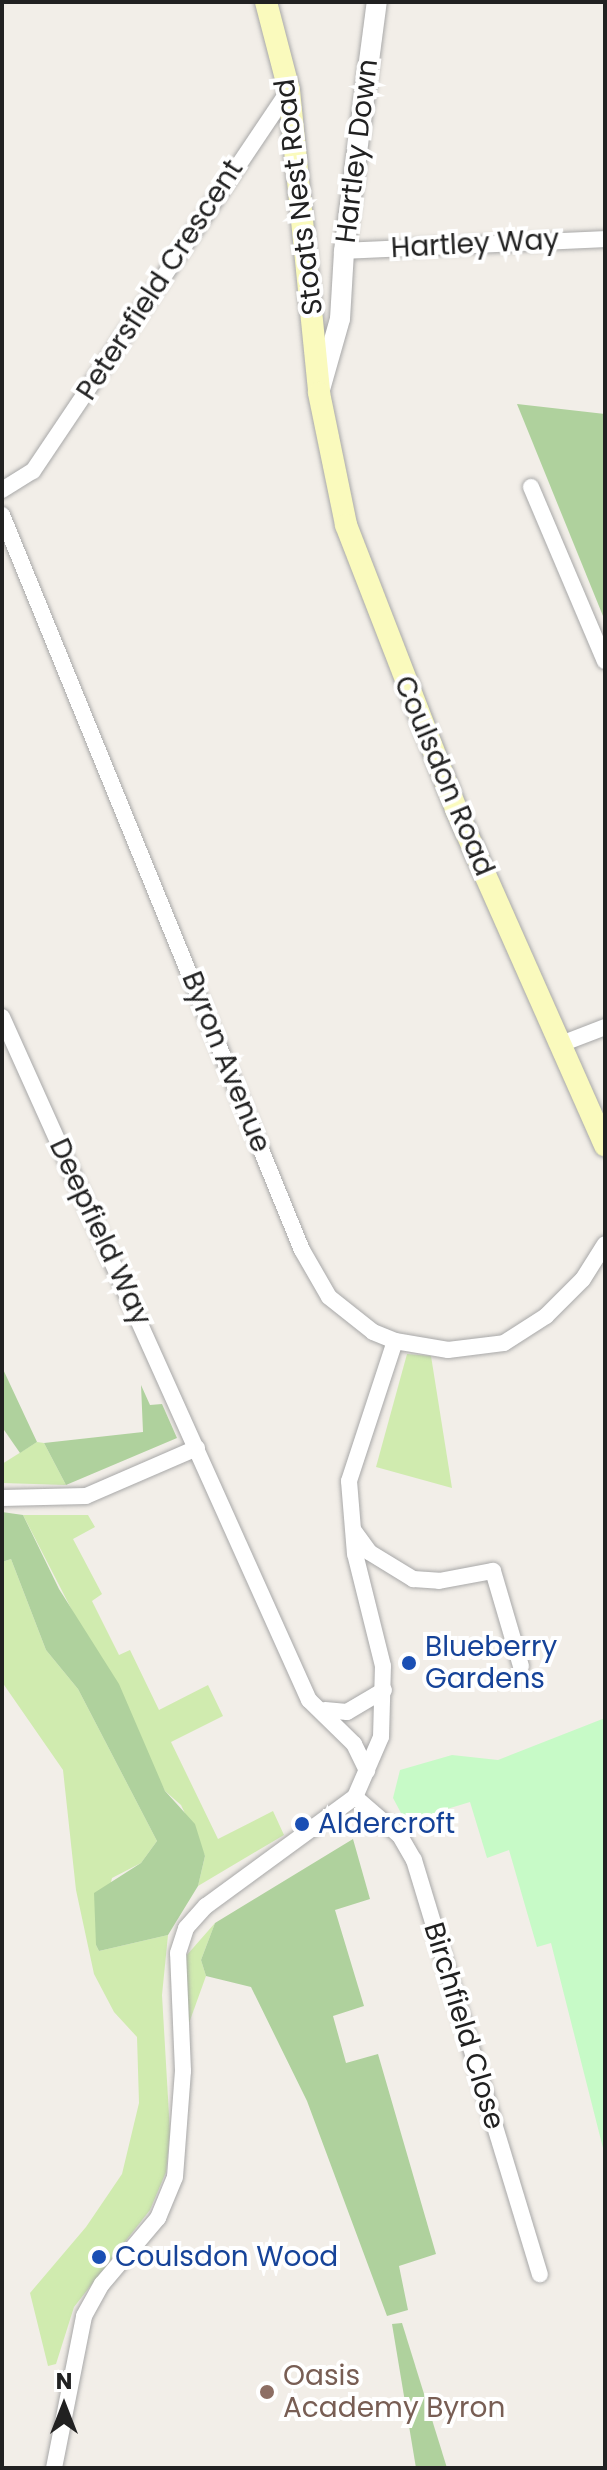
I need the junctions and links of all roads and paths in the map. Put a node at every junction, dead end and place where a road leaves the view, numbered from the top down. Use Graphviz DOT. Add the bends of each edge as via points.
graph roads {
  1 [pos="266,2"];
  2 [pos="377,2"];
  3 [pos="289,90"];
  4 [pos="605,239"];
  5 [pos="344,251"];
  6 [pos="319,393"];
  7 [pos="531,487"];
  8 [pos="2,490"];
  9 [pos="2,515"];
  10 [pos="605,661"];
  11 [pos="2,1017"];
  12 [pos="605,1027"];
  13 [pos="561,1044"];
  14 [pos="605,1146"];
  15 [pos="605,1244"];
  16 [pos="395,1341"];
  17 [pos="197,1448"];
  18 [pos="2,1498"];
  19 [pos="354,1530"];
  20 [pos="521,1666"];
  21 [pos="384,1690"];
  22 [pos="325,1710"];
  23 [pos="367,1771"];
  24 [pos="355,1797"];
  25 [pos="540,2274"];
  26 [pos="54,2468"];
  1 -- 3 [label="main road, Stoats Nest Road"];
  2 -- 5 [label="street, Hartley Down"];
  3 -- 6 [label="main road, Stoats Nest Road"];
  3 -- 8 [label="street, Petersfield Crescent" via="33,471"];
  4 -- 5 [label="street, Hartley Way"];
  5 -- 6 [label="street, Hartley Down" via="340,319"];
  6 -- 13 [label="main road, Coulsdon Road" via="336,484 370,597 456,809"];
  7 -- 10 [label="street"];
  9 -- 16 [label="street, Byron Avenue" via="302,1250 329,1297 373,1332"];
  11 -- 17 [label="street, Deepfield Way"];
  12 -- 13 [label="street"];
  13 -- 14 [label="main road, Coulsdon Road"];
  15 -- 16 [label="street, Byron Avenue" via="583,1279 546,1316 504,1343 448,1350"];
  16 -- 19 [label="street" via="349,1481"];
  17 -- 18 [label="street" via="86,1496"];
  17 -- 22 [label="street" via="309,1700"];
  19 -- 20 [label="street" via="369,1552 413,1579 439,1581 493,1571"];
  19 -- 21 [label="street" via="375,1619"];
  21 -- 22 [label="street" via="347,1712"];
  21 -- 23 [label="street" via="381,1737"];
  22 -- 23 [label="street" via="354,1744"];
  23 -- 24 [label="street"];
  24 -- 25 [label="street, Birchfield Close" via="400,1836 414,1860"];
  24 -- 26 [label="street" via="206,1906 186,1928 178,1953 183,2071 175,2177 158,2218 102,2284 84,2316"];
}
